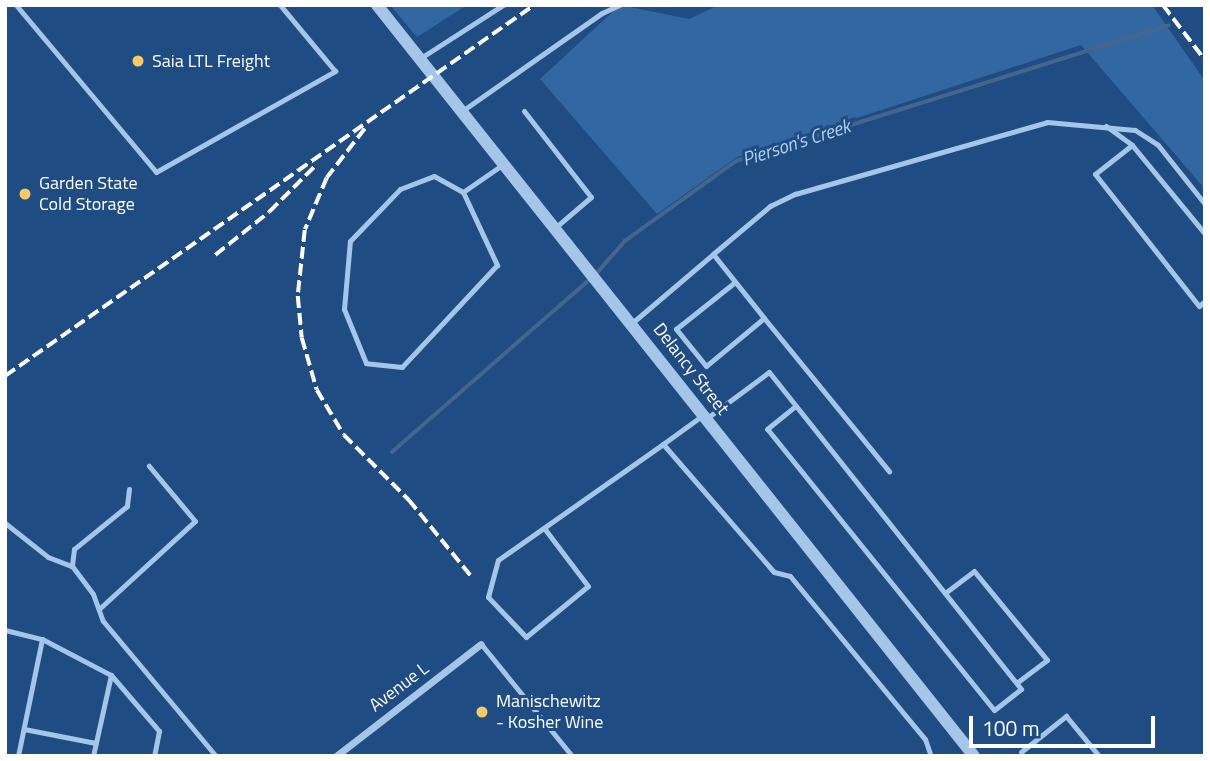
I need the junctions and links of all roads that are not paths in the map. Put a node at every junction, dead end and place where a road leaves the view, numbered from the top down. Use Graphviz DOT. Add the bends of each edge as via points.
graph roads {
  1 [pos="16,5"];
  2 [pos="280,5"];
  3 [pos="377,5"];
  4 [pos="503,5"];
  5 [pos="619,5"];
  6 [pos="419,59"];
  7 [pos="462,111"];
  8 [pos="524,111"];
  9 [pos="1104,124"];
  10 [pos="1132,145"];
  11 [pos="505,163"];
  12 [pos="463,192"];
  13 [pos="1205,204"];
  14 [pos="556,227"];
  15 [pos="1205,234"];
  16 [pos="713,254"];
  17 [pos="734,282"];
  18 [pos="1205,301"];
  19 [pos="764,318"];
  20 [pos="632,323"];
  21 [pos="795,406"];
  22 [pos="706,416"];
  23 [pos="663,444"];
  24 [pos="149,466"];
  25 [pos="889,471"];
  26 [pos="129,489"];
  27 [pos="5,523"];
  28 [pos="544,528"];
  29 [pos="72,566"];
  30 [pos="945,593"];
  31 [pos="99,609"];
  32 [pos="5,630"];
  33 [pos="42,639"];
  34 [pos="481,644"];
  35 [pos="111,675"];
  36 [pos="1017,683"];
  37 [pos="24,729"];
  38 [pos="96,743"];
  39 [pos="1021,752"];
  40 [pos="18,756"];
  41 [pos="93,756"];
  42 [pos="154,756"];
  43 [pos="216,756"];
  44 [pos="337,756"];
  45 [pos="572,756"];
  46 [pos="930,756"];
  47 [pos="974,756"];
  48 [pos="1099,756"];
  1 -- 2 [label="lane" via="156,172 335,71"];
  3 -- 6 [label="street, Delancy Street"];
  4 -- 6 [label="lane"];
  5 -- 7 [label="lane"];
  6 -- 7 [label="street, Delancy Street"];
  7 -- 11 [label="street, Delancy Street"];
  8 -- 14 [label="lane" via="591,197"];
  9 -- 10 [label="lane"];
  9 -- 13 [label="lane" via="1135,130 1158,145"];
  9 -- 16 [label="lane" via="1047,122 795,194 770,206"];
  10 -- 15 [label="lane"];
  10 -- 18 [label="lane" via="1095,174 1199,306"];
  11 -- 12 [label="lane"];
  11 -- 14 [label="street, Delancy Street"];
  12 -- 12 [label="lane" via="433,176 400,189 350,241 344,309 366,363 402,367 497,265"];
  14 -- 20 [label="street, Delancy Street"];
  16 -- 17 [label="lane"];
  16 -- 20 [label="lane"];
  17 -- 19 [label="lane"];
  17 -- 19 [label="lane" via="676,329 706,366"];
  19 -- 25 [label="lane"];
  20 -- 22 [label="street, Delancy Street"];
  21 -- 22 [label="lane" via="769,372"];
  21 -- 30 [label="lane"];
  21 -- 36 [label="lane" via="767,429 994,709 1021,689"];
  22 -- 23 [label="lane"];
  22 -- 47 [label="street, Delancy Street"];
  23 -- 28 [label="lane"];
  23 -- 46 [label="lane" via="774,572 790,576 925,739"];
  24 -- 31 [label="lane" via="195,521"];
  26 -- 29 [label="lane" via="127,506 74,549"];
  27 -- 29 [label="lane" via="48,557"];
  28 -- 28 [label="lane" via="498,559 488,597 526,637 588,586"];
  29 -- 31 [label="lane"];
  30 -- 36 [label="lane"];
  30 -- 36 [label="lane" via="974,571 1047,660"];
  31 -- 43 [label="lane" via="103,621"];
  32 -- 33 [label="lane"];
  33 -- 35 [label="lane"];
  33 -- 37 [label="lane"];
  34 -- 44 [label="street, Avenue L"];
  34 -- 45 [label="lane"];
  35 -- 38 [label="lane"];
  35 -- 42 [label="lane" via="159,731"];
  37 -- 38 [label="lane"];
  37 -- 40 [label="lane"];
  38 -- 41 [label="lane"];
  39 -- 48 [label="lane" via="1066,716"];
}
